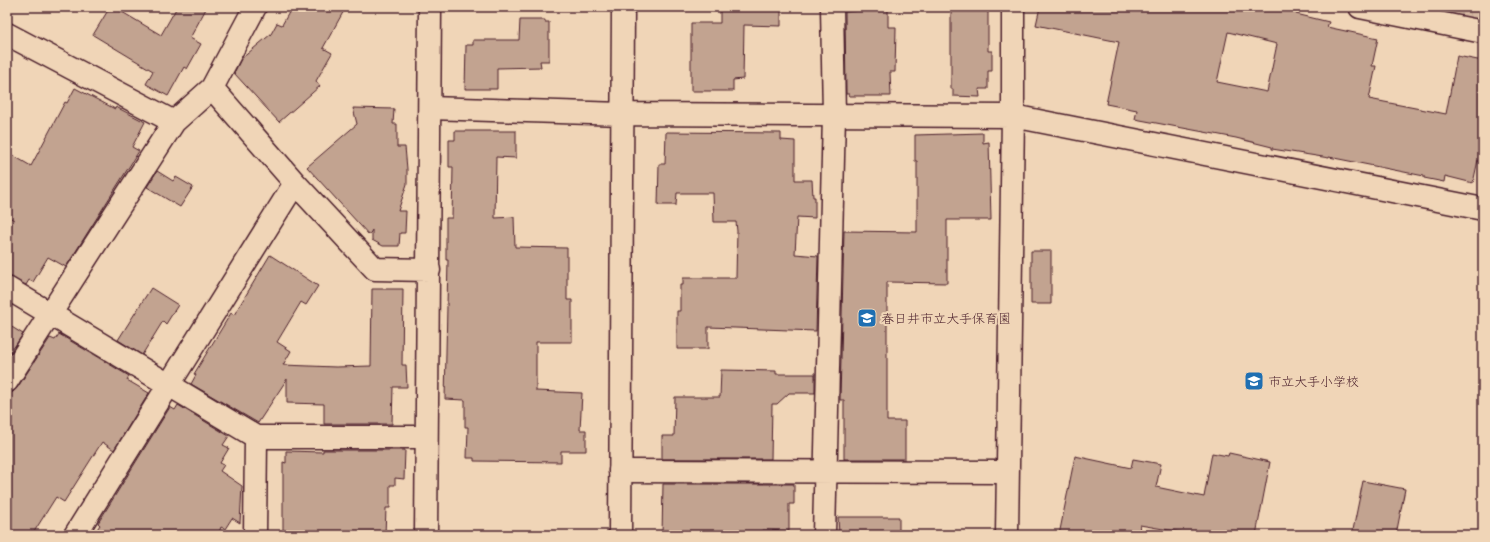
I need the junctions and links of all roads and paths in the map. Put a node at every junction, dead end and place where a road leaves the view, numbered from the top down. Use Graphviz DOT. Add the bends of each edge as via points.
graph roads {
  1 [pos="255,7"];
  2 [pos="430,7"];
  3 [pos="623,7"];
  4 [pos="832,7"];
  5 [pos="1013,7"];
  6 [pos="1360,7"];
  7 [pos="1398,11"];
  8 [pos="1483,32"];
  9 [pos="7,34"];
  10 [pos="212,88"];
  11 [pos="430,108"];
  12 [pos="622,114"];
  13 [pos="834,115"];
  14 [pos="1013,116"];
  15 [pos="174,122"];
  16 [pos="295,184"];
  17 [pos="1483,209"];
  18 [pos="429,270"];
  19 [pos="7,288"];
  20 [pos="50,313"];
  21 [pos="7,382"];
  22 [pos="170,384"];
  23 [pos="256,437"];
  24 [pos="426,437"];
  25 [pos="620,471"];
  26 [pos="825,472"];
  27 [pos="1007,472"];
  28 [pos="75,535"];
  29 [pos="254,535"];
  30 [pos="426,535"];
  31 [pos="620,535"];
  32 [pos="824,535"];
  33 [pos="1007,535"];
  1 -- 10 [label="street"];
  2 -- 11 [label="street"];
  3 -- 12 [label="street"];
  4 -- 13 [label="street"];
  5 -- 14 [label="street"];
  6 -- 7 [label="street"];
  7 -- 8 [label="street"];
  9 -- 15 [label="street"];
  10 -- 15 [label="street"];
  10 -- 16 [label="street"];
  11 -- 12 [label="street"];
  11 -- 18 [label="street"];
  12 -- 13 [label="street"];
  12 -- 25 [label="street"];
  13 -- 14 [label="street"];
  13 -- 26 [label="street"];
  14 -- 17 [label="street"];
  14 -- 27 [label="street"];
  15 -- 20 [label="street"];
  16 -- 18 [label="street" via="375,269"];
  16 -- 22 [label="street"];
  18 -- 24 [label="street"];
  19 -- 20 [label="street"];
  20 -- 21 [label="street"];
  20 -- 22 [label="street"];
  22 -- 23 [label="street"];
  22 -- 28 [label="street"];
  23 -- 24 [label="street"];
  23 -- 29 [label="street"];
  24 -- 30 [label="street"];
  25 -- 26 [label="street"];
  25 -- 31 [label="street"];
  26 -- 27 [label="street"];
  26 -- 32 [label="street"];
  27 -- 33 [label="street"];
}
